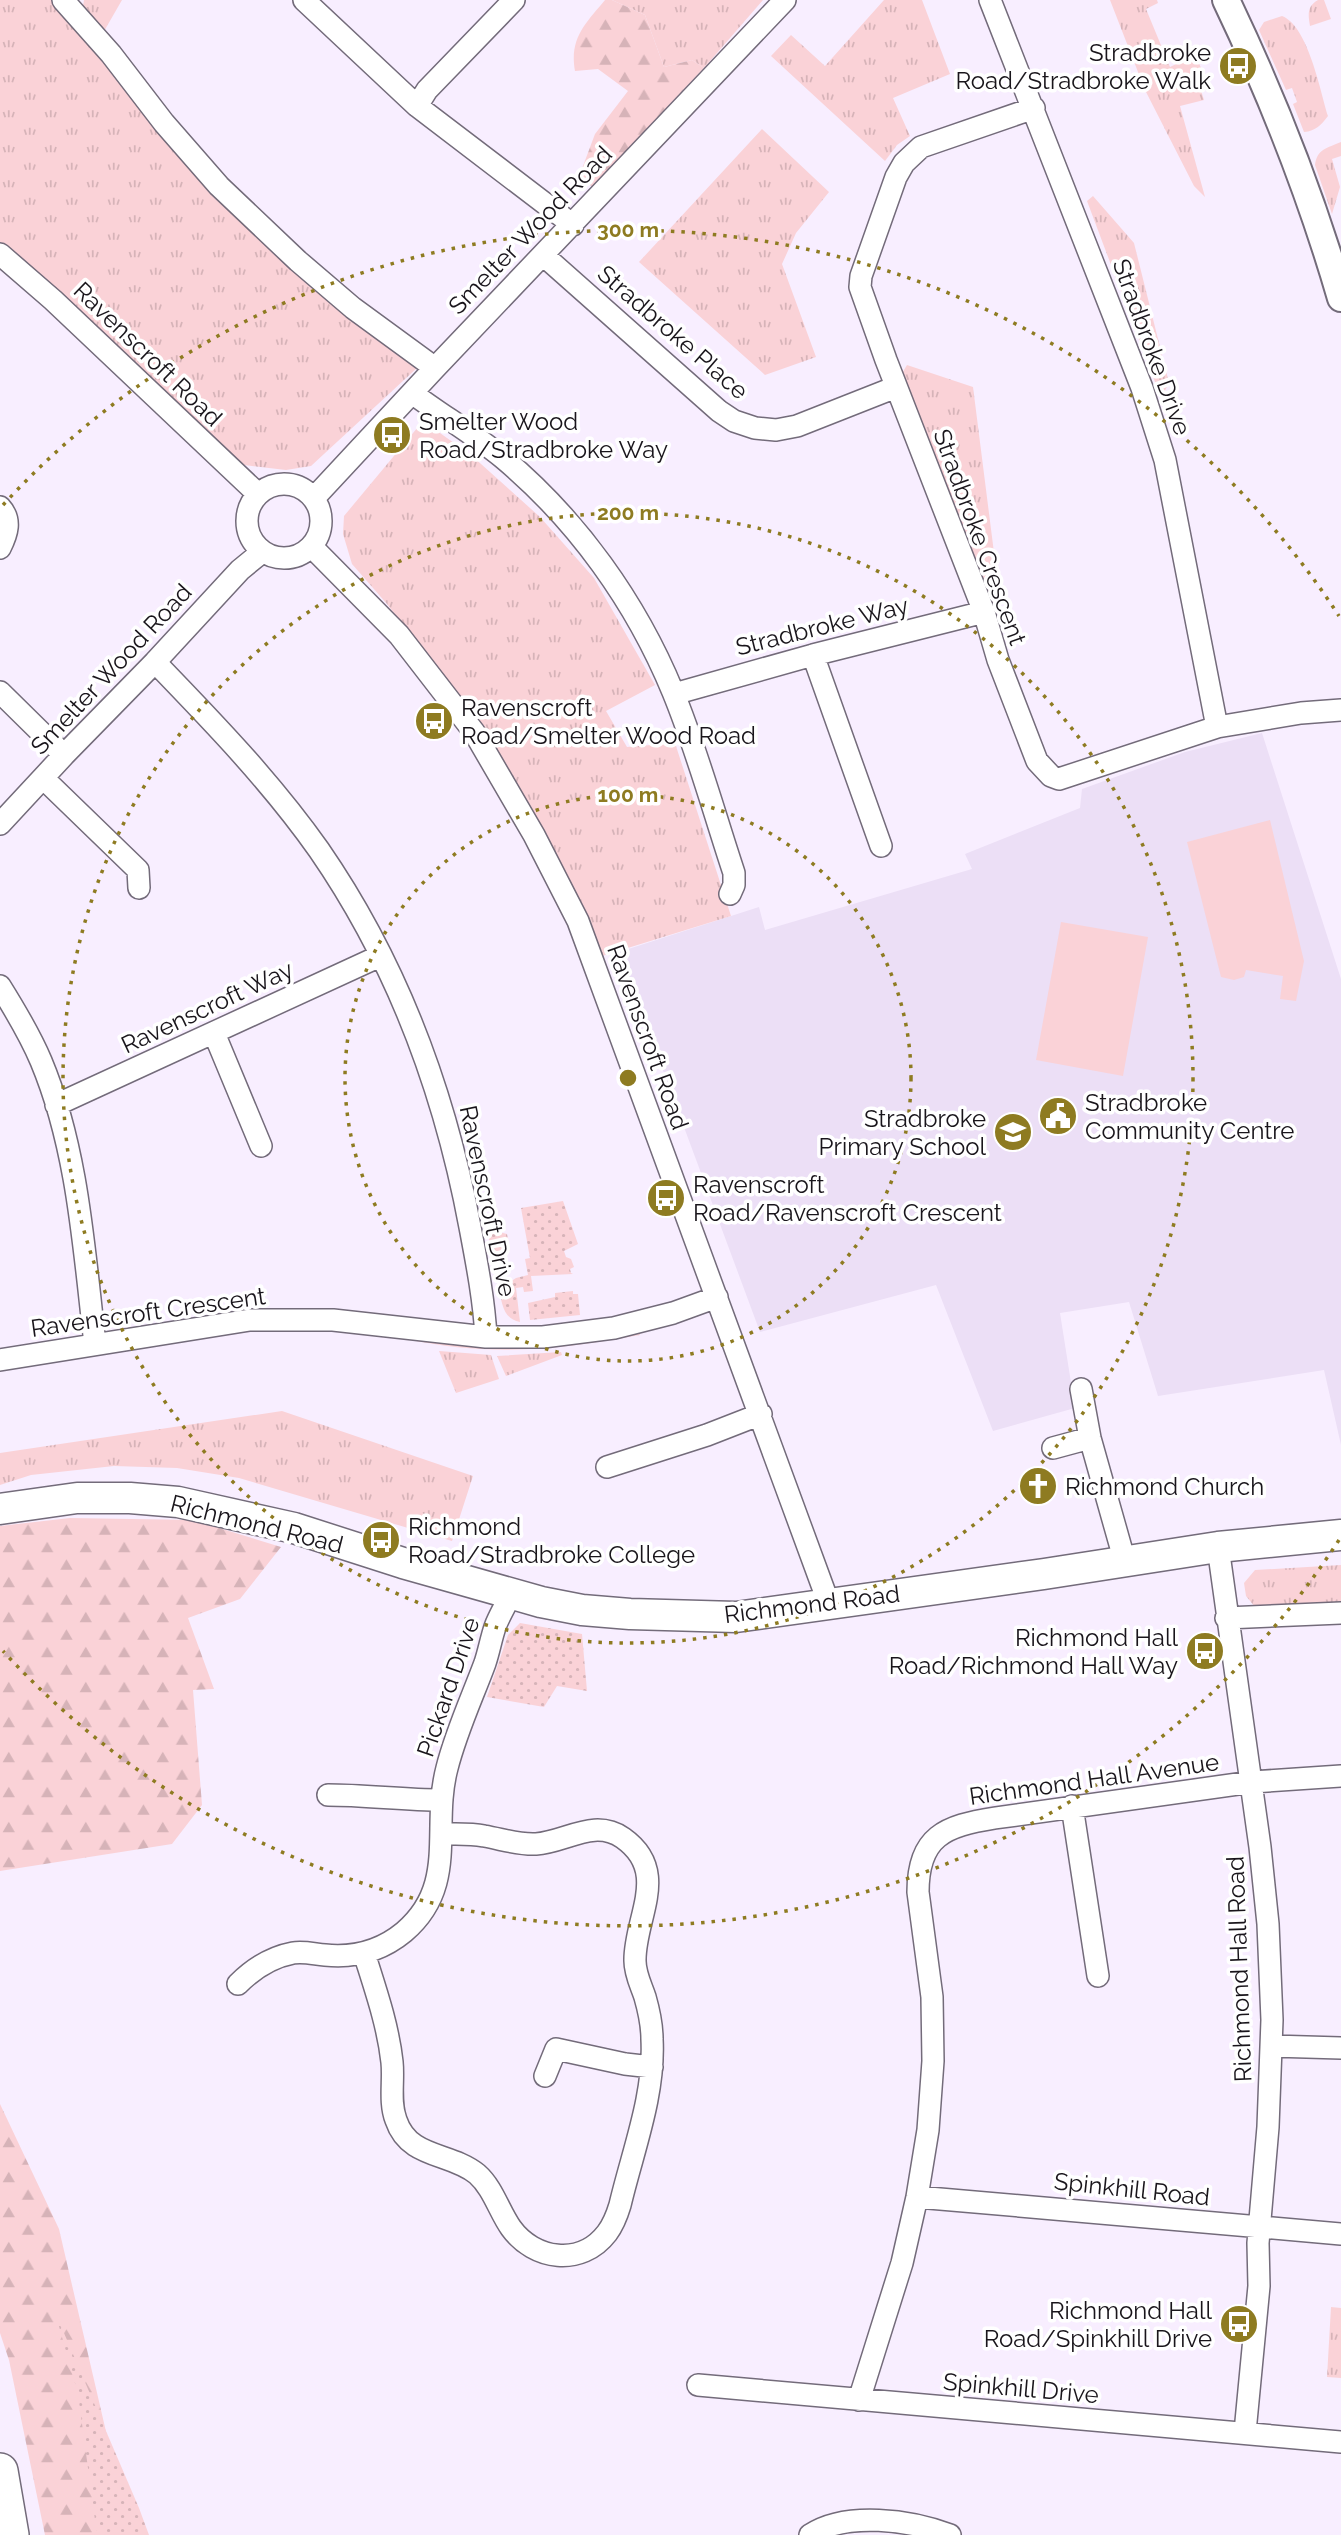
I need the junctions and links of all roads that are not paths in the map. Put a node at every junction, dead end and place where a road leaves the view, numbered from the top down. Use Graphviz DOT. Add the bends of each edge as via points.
graph roads {
  1 [pos="63,0"];
  2 [pos="304,0"];
  3 [pos="514,0"];
  4 [pos="785,0"];
  5 [pos="990,0"];
  6 [pos="1226,0"];
  7 [pos="417,106"];
  8 [pos="1034,108"];
  9 [pos="573,225"];
  10 [pos="0,254"];
  11 [pos="543,255"];
  12 [pos="1341,298"];
  13 [pos="435,368"];
  14 [pos="896,387"];
  15 [pos="411,393"];
  16 [pos="258,494"];
  17 [pos="314,498"];
  18 [pos="0,508"];
  19 [pos="312,547"];
  20 [pos="0,548"];
  21 [pos="262,552"];
  22 [pos="984,612"];
  23 [pos="813,655"];
  24 [pos="155,662"];
  25 [pos="0,692"];
  26 [pos="674,694"];
  27 [pos="1341,710"];
  28 [pos="1217,727"];
  29 [pos="64,755"];
  30 [pos="43,778"];
  31 [pos="0,824"];
  32 [pos="881,846"];
  33 [pos="139,888"];
  34 [pos="730,894"];
  35 [pos="380,956"];
  36 [pos="0,986"];
  37 [pos="214,1033"];
  38 [pos="55,1105"];
  39 [pos="261,1146"];
  40 [pos="717,1297"];
  41 [pos="486,1337"];
  42 [pos="95,1345"];
  43 [pos="0,1360"];
  44 [pos="1081,1389"];
  45 [pos="761,1414"];
  46 [pos="1090,1438"];
  47 [pos="1053,1448"];
  48 [pos="607,1467"];
  49 [pos="0,1509"];
  50 [pos="1341,1535"];
  51 [pos="1218,1547"];
  52 [pos="1125,1562"];
  53 [pos="511,1594"];
  54 [pos="829,1604"];
  55 [pos="1341,1613"];
  56 [pos="1226,1618"];
  57 [pos="1341,1776"];
  58 [pos="1252,1782"];
  59 [pos="328,1795"];
  60 [pos="442,1800"];
  61 [pos="1072,1806"];
  62 [pos="442,1834"];
  63 [pos="364,1953"];
  64 [pos="1098,1976"];
  65 [pos="238,1984"];
  66 [pos="1272,2046"];
  67 [pos="1341,2048"];
  68 [pos="652,2067"];
  69 [pos="545,2076"];
  70 [pos="918,2197"];
  71 [pos="1259,2228"];
  72 [pos="1341,2234"];
  73 [pos="698,2385"];
  74 [pos="859,2400"];
  75 [pos="1245,2432"];
  76 [pos="1341,2442"];
  77 [pos="0,2472"];
  78 [pos="11,2535"];
  79 [pos="810,2535"];
  80 [pos="950,2535"];
  1 -- 13 [label="street" via="219,186 353,308"];
  2 -- 7 [label="street"];
  3 -- 7 [label="street"];
  4 -- 9 [label="street, Smelter Wood Road"];
  5 -- 8 [label="street, Stradbroke Drive"];
  6 -- 12 [label="street" via="1291,150"];
  7 -- 9 [label="street"];
  8 -- 14 [label="street, Stradbroke Crescent" via="921,147 896,177 860,288"];
  8 -- 28 [label="street, Stradbroke Drive" via="1142,388 1165,460"];
  9 -- 11 [label="street, Smelter Wood Road"];
  10 -- 16 [label="street, Ravenscroft Road"];
  11 -- 13 [label="street, Smelter Wood Road"];
  11 -- 14 [label="street, Stradbroke Place" via="734,421 776,430 797,426"];
  13 -- 15 [label="street, Smelter Wood Road"];
  14 -- 22 [label="street, Stradbroke Crescent"];
  15 -- 17 [label="street, Smelter Wood Road"];
  15 -- 26 [label="street" via="502,457 556,508 596,556 637,618"];
  16 -- 17 [label="street" via="285,484 298,486"];
  16 -- 21 [label="street" via="247,514 247,527"];
  17 -- 19 [label="street" via="322,525"];
  18 -- 20 [label="street" via="8,522"];
  19 -- 21 [label="street" via="286,559"];
  19 -- 40 [label="street, Ravenscroft Road" via="398,635 474,732 534,835 578,922"];
  21 -- 24 [label="street, Smelter Wood Road"];
  22 -- 23 [label="street, Stradbroke Way"];
  22 -- 28 [label="street, Stradbroke Crescent" via="1037,761 1051,776 1059,779"];
  23 -- 26 [label="street, Stradbroke Way"];
  23 -- 32 [label="street"];
  24 -- 29 [label="street, Smelter Wood Road"];
  24 -- 35 [label="street, Ravenscroft Drive" via="278,796 320,851"];
  25 -- 29 [label="street"];
  26 -- 34 [label="street" via="734,873"];
  27 -- 28 [label="street, Stradbroke Crescent"];
  29 -- 30 [label="street, Smelter Wood Road"];
  30 -- 31 [label="street, Smelter Wood Road"];
  30 -- 33 [label="street" via="138,870"];
  35 -- 37 [label="street, Ravenscroft Way"];
  35 -- 41 [label="street, Ravenscroft Drive" via="404,1005 446,1118 461,1177"];
  36 -- 38 [label="street" via="41,1061"];
  37 -- 38 [label="street, Ravenscroft Way"];
  37 -- 39 [label="street"];
  38 -- 42 [label="street" via="70,1159"];
  40 -- 41 [label="street, Ravenscroft Crescent" via="614,1328 543,1337"];
  40 -- 45 [label="street, Ravenscroft Road"];
  41 -- 42 [label="street, Ravenscroft Crescent" via="333,1320 273,1320 218,1324"];
  42 -- 43 [label="street, Ravenscroft Crescent"];
  44 -- 46 [label="street"];
  45 -- 48 [label="street"];
  45 -- 54 [label="street, Ravenscroft Road"];
  46 -- 47 [label="street"];
  46 -- 52 [label="street"];
  49 -- 53 [label="main road, Richmond Road" via="77,1498 178,1502 294,1528"];
  50 -- 51 [label="main road, Richmond Road"];
  51 -- 52 [label="main road, Richmond Road"];
  51 -- 56 [label="street, Richmond Hall Road"];
  52 -- 54 [label="main road, Richmond Road"];
  53 -- 54 [label="main road, Richmond Road" via="630,1614 736,1617"];
  53 -- 60 [label="street, Pickard Drive" via="454,1741"];
  55 -- 56 [label="street"];
  56 -- 58 [label="street, Richmond Hall Road"];
  57 -- 58 [label="street, Richmond Hall Avenue"];
  58 -- 61 [label="street, Richmond Hall Avenue"];
  58 -- 66 [label="street, Richmond Hall Road" via="1268,1924"];
  59 -- 60 [label="street"];
  60 -- 62 [label="street, Pickard Drive"];
  61 -- 64 [label="street"];
  61 -- 70 [label="street, Richmond Hall Avenue" via="964,1823 946,1830 922,1857 918,1892 932,1997 933,2061"];
  62 -- 63 [label="street, Pickard Drive" via="438,1882 428,1903 404,1931"];
  62 -- 68 [label="street" via="531,1844 596,1830 610,1832 634,1849 649,1885 635,1959 650,2018"];
  63 -- 65 [label="street, Pickard Drive" via="294,1953 269,1961"];
  63 -- 68 [label="street" via="392,2060 396,2121 411,2144 460,2163 483,2180 510,2227 532,2249 565,2256 586,2249 607,2233 620,2205"];
  66 -- 67 [label="street"];
  66 -- 71 [label="street, Richmond Hall Road"];
  68 -- 69 [label="street" via="556,2049"];
  70 -- 71 [label="street, Spinkhill Road"];
  70 -- 74 [label="street, Richmond Hall Avenue"];
  71 -- 72 [label="street, Spinkhill Road"];
  71 -- 75 [label="street, Richmond Hall Road" via="1259,2286"];
  73 -- 74 [label="street, Spinkhill Drive"];
  74 -- 75 [label="street, Spinkhill Drive"];
  75 -- 76 [label="street, Spinkhill Drive"];
  77 -- 78 [label="highway"];
  79 -- 80 [label="street" via="844,2521 882,2521 925,2526"];
}
